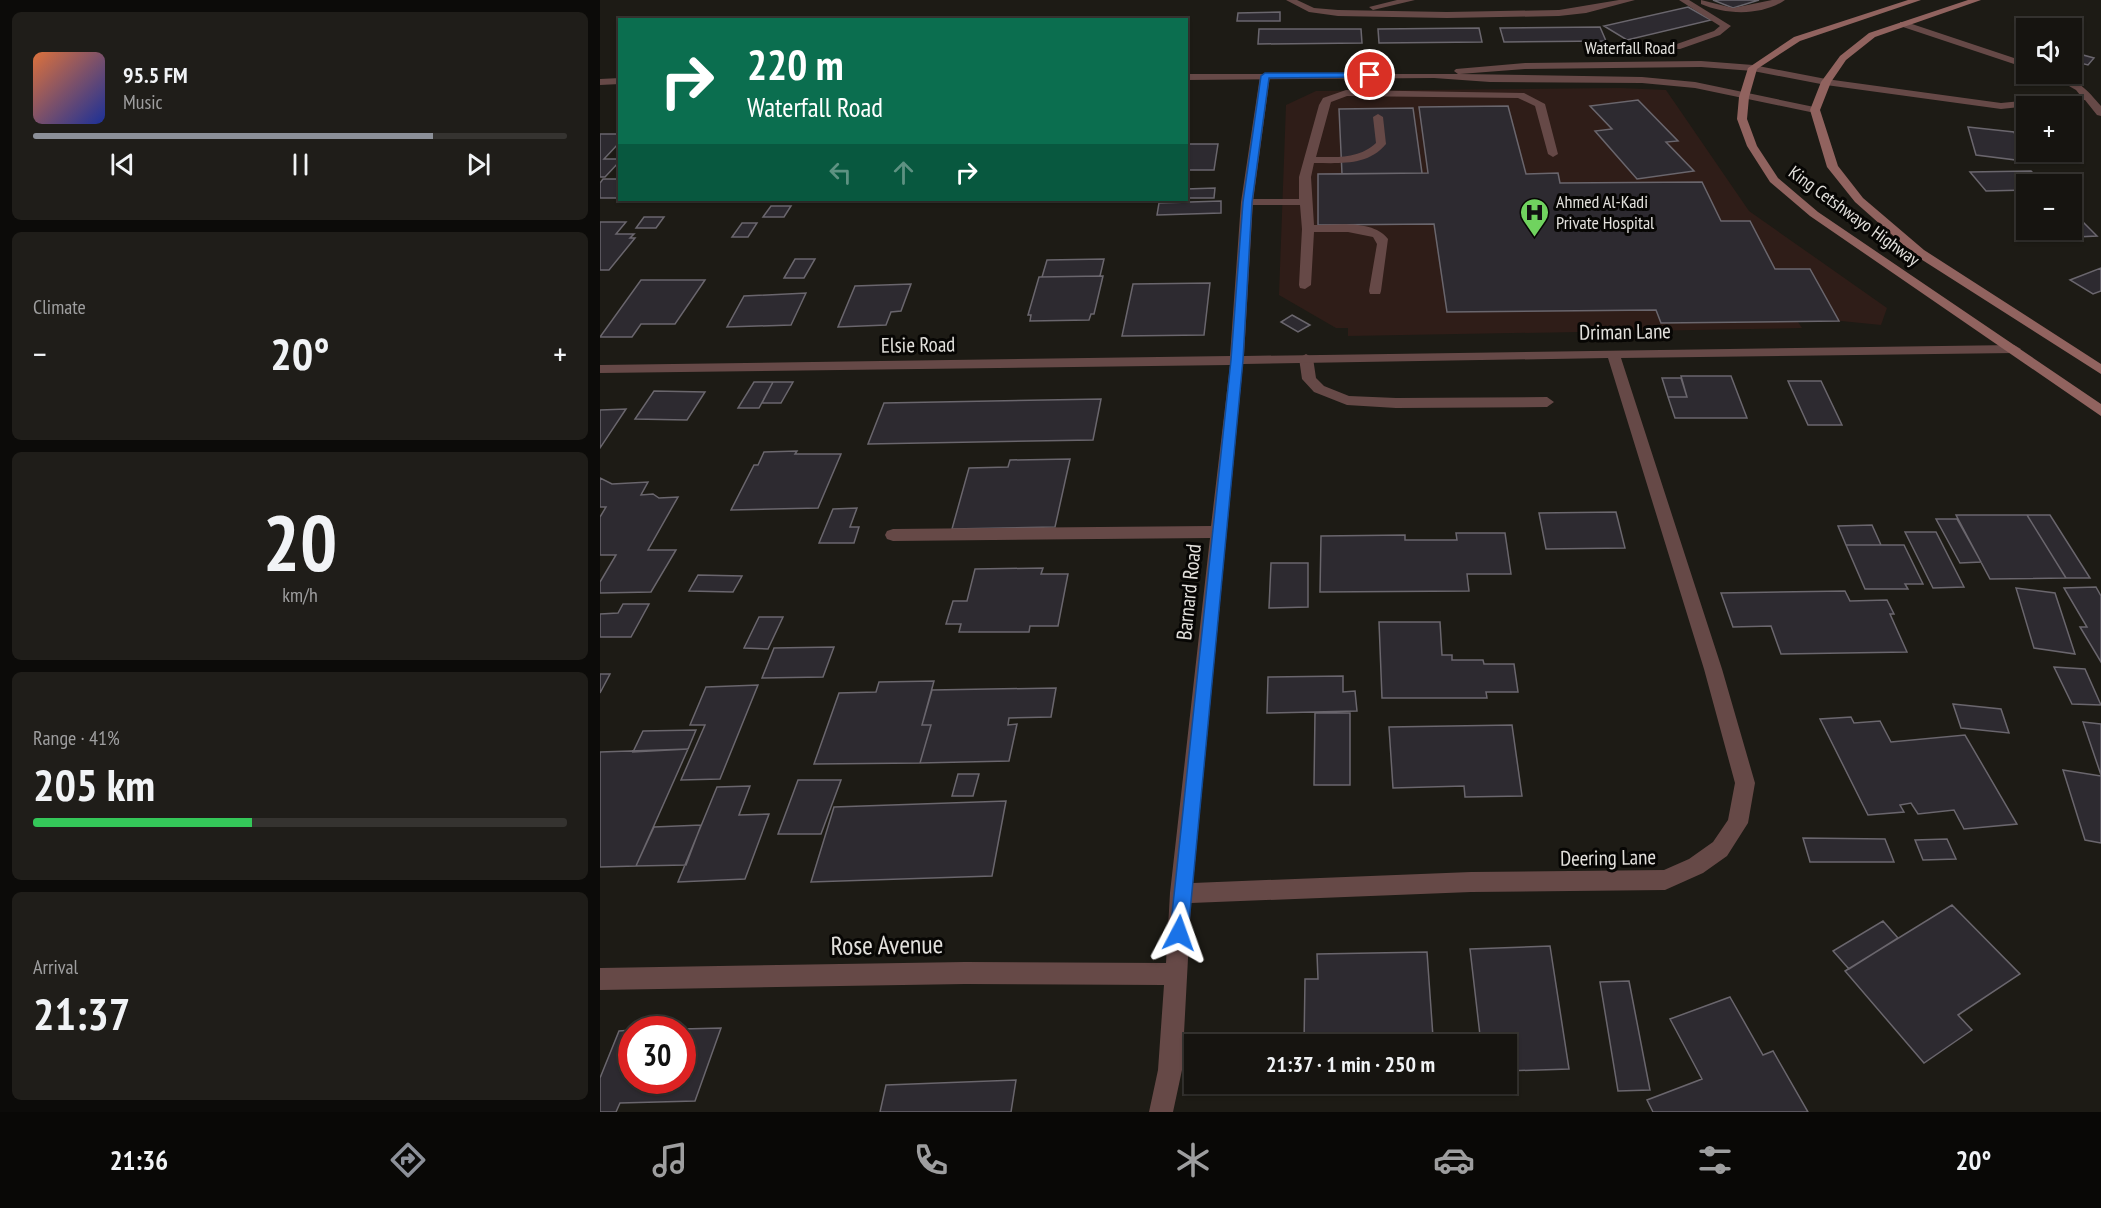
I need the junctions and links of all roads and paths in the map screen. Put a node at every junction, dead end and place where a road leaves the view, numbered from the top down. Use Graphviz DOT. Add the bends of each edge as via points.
graph roads {
  1 [pos="1290,0"];
  2 [pos="1411,0"];
  3 [pos="1631,0"];
  4 [pos="1683,0"];
  5 [pos="1701,0"];
  6 [pos="1780,0"];
  7 [pos="1977,0"];
  8 [pos="1909,1"];
  9 [pos="1338,14"];
  10 [pos="1903,24"];
  11 [pos="1677,46"];
  12 [pos="2016,62"];
  13 [pos="1753,68"];
  14 [pos="1434,75"];
  15 [pos="1265,76"];
  16 [pos="1188,77"];
  17 [pos="618,81"];
  18 [pos="600,82"];
  19 [pos="1826,82"];
  20 [pos="2074,84"];
  21 [pos="1744,97"];
  22 [pos="2089,97"];
  23 [pos="1815,110"];
  24 [pos="2101,113"];
  25 [pos="1378,117"];
  26 [pos="1553,153"];
  27 [pos="1309,160"];
  28 [pos="1247,202"];
  29 [pos="1305,202"];
  30 [pos="1308,229"];
  31 [pos="1305,285"];
  32 [pos="1375,291"];
  33 [pos="2014,349"];
  34 [pos="1613,353"];
  35 [pos="1306,358"];
  36 [pos="1237,360"];
  37 [pos="600,369"];
  38 [pos="2101,370"];
  39 [pos="1547,402"];
  40 [pos="2101,411"];
  41 [pos="1218,532"];
  42 [pos="893,536"];
  43 [pos="1181,893"];
  44 [pos="1176,974"];
  45 [pos="600,979"];
  46 [pos="1161,1112"];
  1 -- 9 [label="street" via="1312,10"];
  2 -- 9 [label="street"];
  3 -- 9 [label="street" via="1560,13"];
  4 -- 11 [label="street" via="1726,26 1717,33"];
  5 -- 6 [label="street" via="1728,11"];
  7 -- 10 [label="main road"];
  8 -- 13 [label="main road" via="1797,39"];
  10 -- 12 [label="street"];
  10 -- 19 [label="main road" via="1872,35 1856,46"];
  13 -- 14 [label="street, Waterfall Road" via="1669,64 1526,66 1474,68"];
  13 -- 19 [label="street, Waterfall Road"];
  13 -- 21 [label="main road, King Cetshwayo Highway"];
  14 -- 15 [label="street, Waterfall Road"];
  14 -- 21 [label="street, Waterfall Road" via="1490,80 1671,82"];
  15 -- 16 [label="street, Waterfall Road"];
  15 -- 28 [label="street, Barnard Road"];
  17 -- 18 [label="street"];
  19 -- 22 [label="street, Waterfall Road" via="2001,106"];
  19 -- 23 [label="main road"];
  20 -- 22 [label="street"];
  21 -- 23 [label="street, Waterfall Road"];
  21 -- 33 [label="main road, King Cetshwayo Highway" via="1742,119 1752,146 1774,180 1849,239"];
  22 -- 24 [label="street"];
  23 -- 38 [label="main road, King Cetshwayo Highway" via="1833,167 1859,200 1920,253"];
  25 -- 27 [label="street" via="1381,144 1369,155"];
  26 -- 27 [label="street" via="1540,104 1520,95 1356,92 1327,100"];
  27 -- 29 [label="street"];
  28 -- 29 [label="street"];
  28 -- 36 [label="street, Barnard Road"];
  29 -- 30 [label="street"];
  30 -- 31 [label="street"];
  30 -- 32 [label="street" via="1359,229 1379,235 1383,242"];
  33 -- 34 [label="street, Driman Lane"];
  33 -- 40 [label="main road, King Cetshwayo Highway"];
  34 -- 35 [label="street, Driman Lane"];
  34 -- 43 [label="street, Deering Lane" via="1745,783 1738,823 1720,849 1696,867 1665,880 1471,882"];
  35 -- 36 [label="street, Driman Lane"];
  35 -- 39 [label="street" via="1309,379 1319,389 1347,400"];
  36 -- 37 [label="street, Elsie Road"];
  36 -- 41 [label="street, Barnard Road"];
  41 -- 42 [label="street"];
  41 -- 43 [label="street, Barnard Road"];
  43 -- 44 [label="street, Barnard Road"];
  44 -- 45 [label="street, Rose Avenue"];
  44 -- 46 [label="street, Barnard Road" via="1170,1070"];
}
